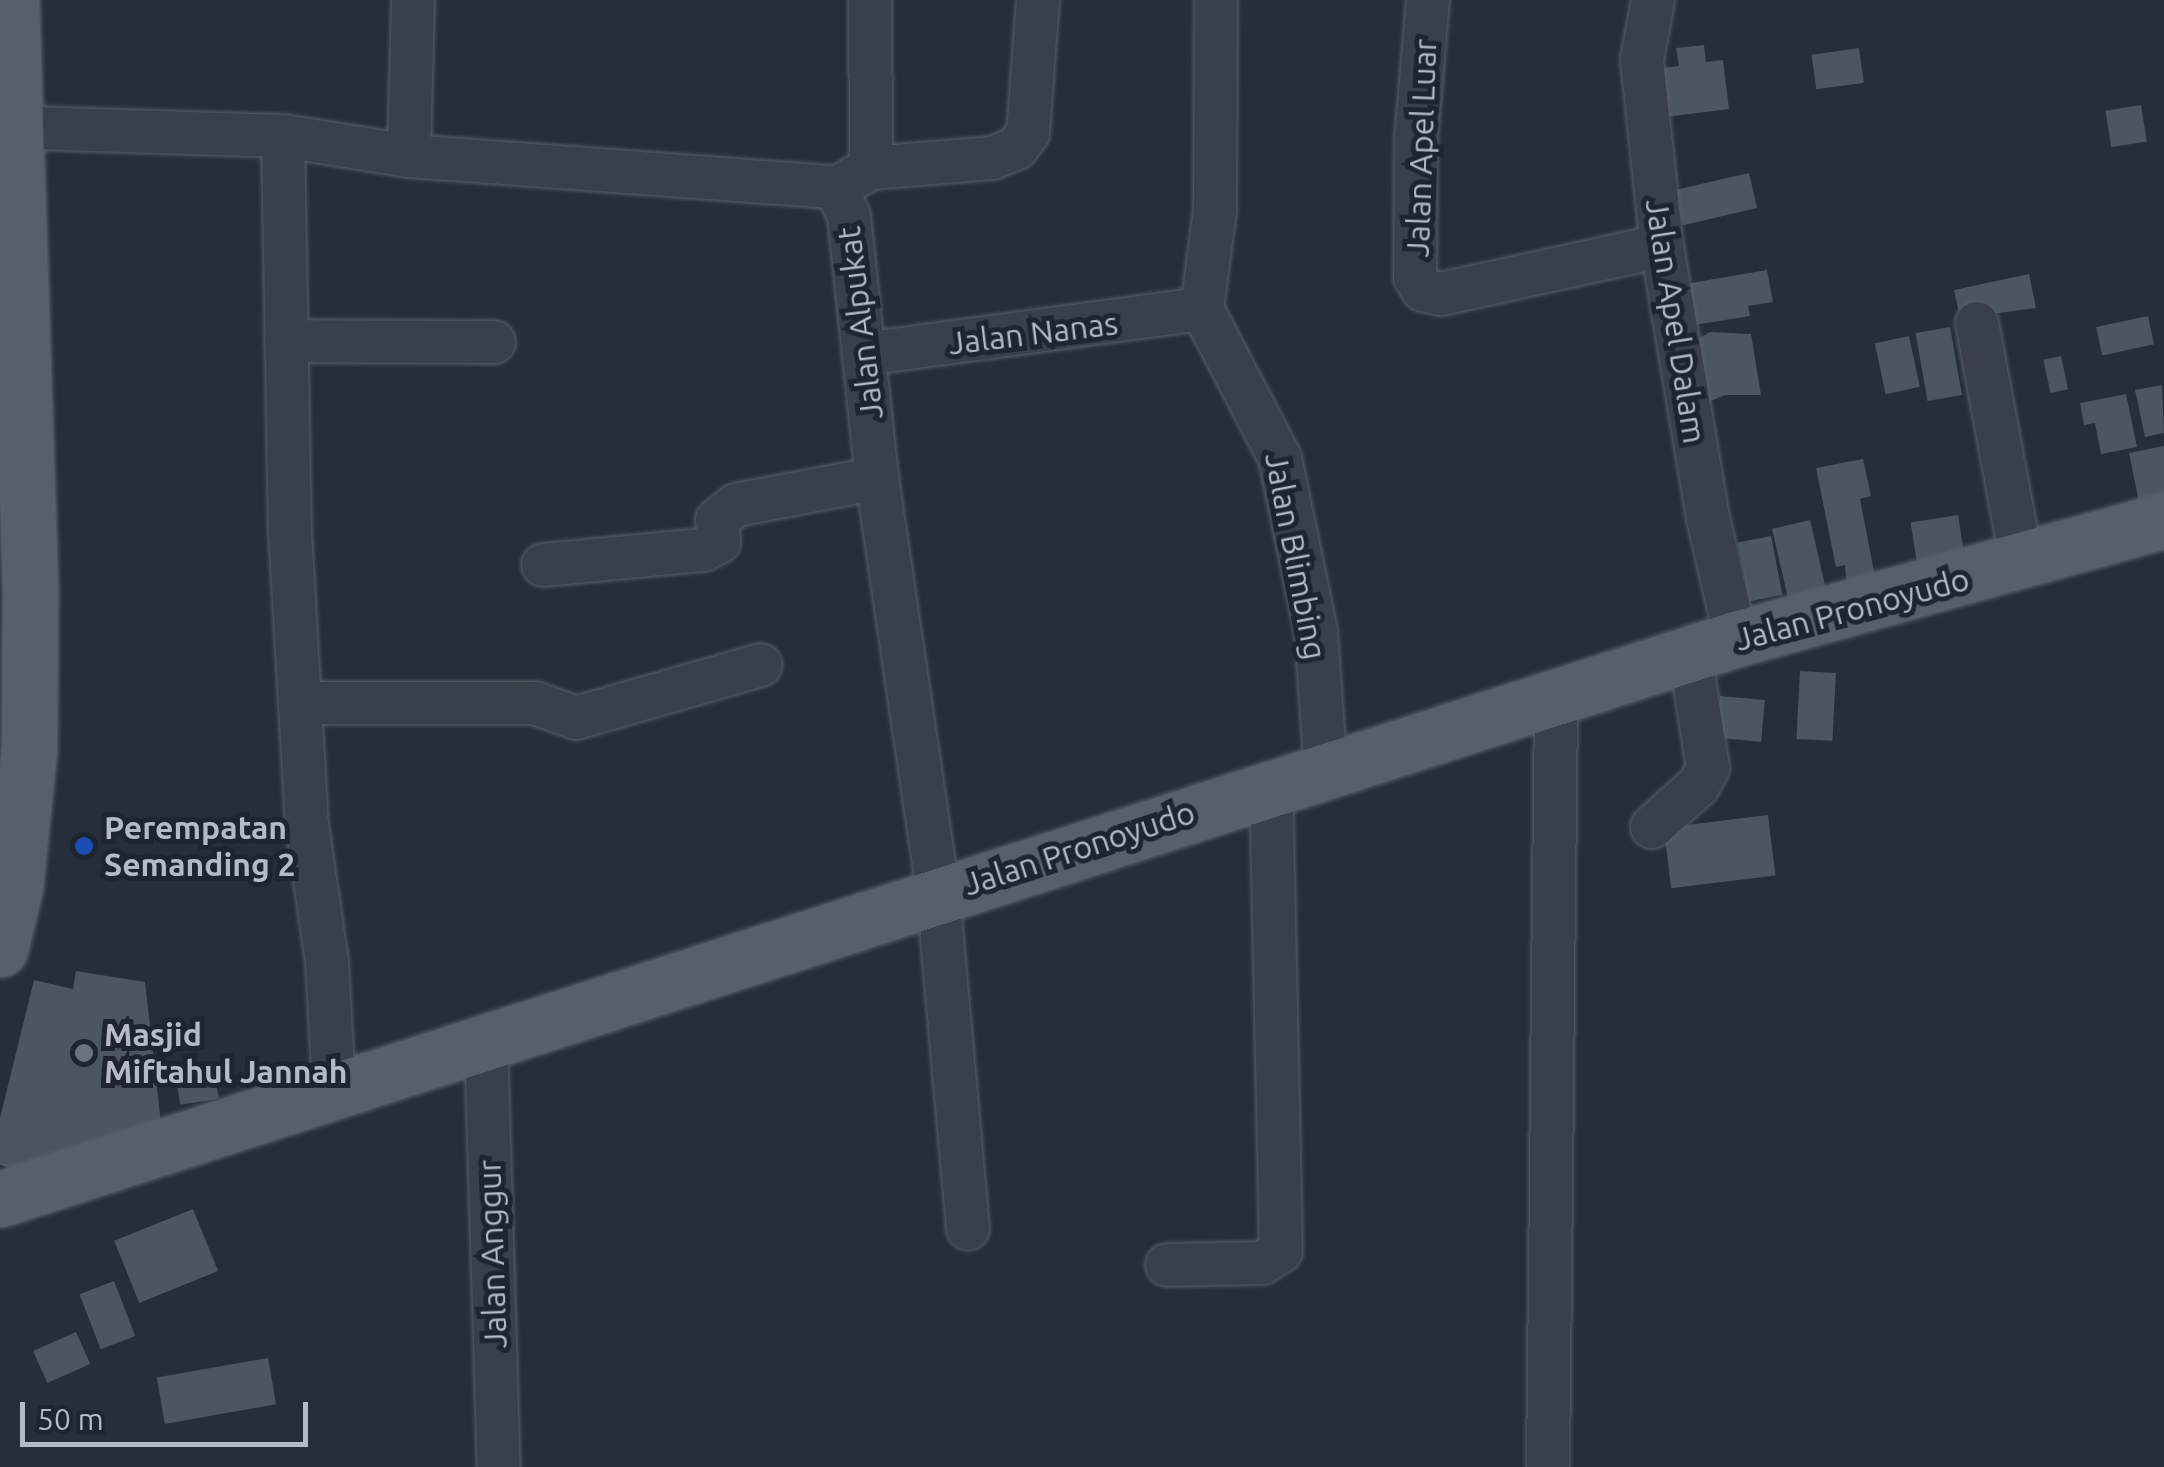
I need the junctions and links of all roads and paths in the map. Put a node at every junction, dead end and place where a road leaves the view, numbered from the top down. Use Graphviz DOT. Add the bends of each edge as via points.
graph roads {
  1 [pos="11,0"];
  2 [pos="413,0"];
  3 [pos="870,0"];
  4 [pos="1038,0"];
  5 [pos="1216,0"];
  6 [pos="1428,0"];
  7 [pos="1652,0"];
  8 [pos="7,127"];
  9 [pos="283,136"];
  10 [pos="410,156"];
  11 [pos="853,178"];
  12 [pos="1662,246"];
  13 [pos="1202,309"];
  14 [pos="1978,323"];
  15 [pos="286,341"];
  16 [pos="494,342"];
  17 [pos="864,354"];
  18 [pos="877,478"];
  19 [pos="2164,520"];
  20 [pos="2022,563"];
  21 [pos="543,565"];
  22 [pos="1713,646"];
  23 [pos="760,665"];
  24 [pos="1556,699"];
  25 [pos="300,703"];
  26 [pos="1326,772"];
  27 [pos="1271,787"];
  28 [pos="1652,827"];
  29 [pos="938,893"];
  30 [pos="0,949"];
  31 [pos="486,1040"];
  32 [pos="334,1089"];
  33 [pos="0,1199"];
  34 [pos="968,1229"];
  35 [pos="1167,1265"];
  36 [pos="499,1467"];
  37 [pos="1548,1467"];
  1 -- 8 [label="main road"];
  2 -- 10 [label="street"];
  3 -- 11 [label="street"];
  4 -- 11 [label="street" via="1028,133 1016,148 992,158"];
  5 -- 13 [label="street" via="1215,210"];
  6 -- 12 [label="street, Jalan Apel Luar" via="1416,140 1416,276 1423,290 1440,294"];
  7 -- 12 [label="street, Jalan Apel Dalam" via="1642,60"];
  8 -- 9 [label="street, Jalan Alpukat"];
  8 -- 30 [label="main road" via="30,588 29,749 15,886"];
  9 -- 10 [label="street, Jalan Alpukat"];
  9 -- 15 [label="street"];
  10 -- 11 [label="street, Jalan Alpukat"];
  11 -- 17 [label="street, Jalan Alpukat" via="849,216"];
  12 -- 22 [label="street, Jalan Apel Dalam" via="1708,518"];
  13 -- 17 [label="street, Jalan Nanas"];
  13 -- 26 [label="street, Jalan Blimbing" via="1280,458 1316,632"];
  14 -- 20 [label="street"];
  15 -- 16 [label="street"];
  15 -- 25 [label="street"];
  17 -- 18 [label="street, Jalan Alpukat"];
  18 -- 21 [label="street" via="736,505 717,520 719,542 703,550"];
  18 -- 29 [label="street, Jalan Alpukat"];
  19 -- 20 [label="main road, Jalan Pronoyudo"];
  20 -- 22 [label="main road, Jalan Pronoyudo"];
  22 -- 24 [label="main road, Jalan Pronoyudo"];
  22 -- 28 [label="street, Jalan Apel Dalam" via="1708,768 1699,785"];
  23 -- 25 [label="street" via="576,718 536,703"];
  24 -- 26 [label="main road, Jalan Pronoyudo"];
  24 -- 37 [label="street"];
  25 -- 32 [label="street"];
  26 -- 27 [label="main road, Jalan Pronoyudo"];
  27 -- 29 [label="main road, Jalan Pronoyudo"];
  27 -- 35 [label="street" via="1281,1251 1262,1262"];
  29 -- 31 [label="main road, Jalan Pronoyudo"];
  29 -- 34 [label="street, Jalan Alpukat"];
  31 -- 32 [label="main road, Jalan Pronoyudo"];
  31 -- 36 [label="street, Jalan Anggur"];
  32 -- 33 [label="main road, Jalan Pronoyudo"];
}
